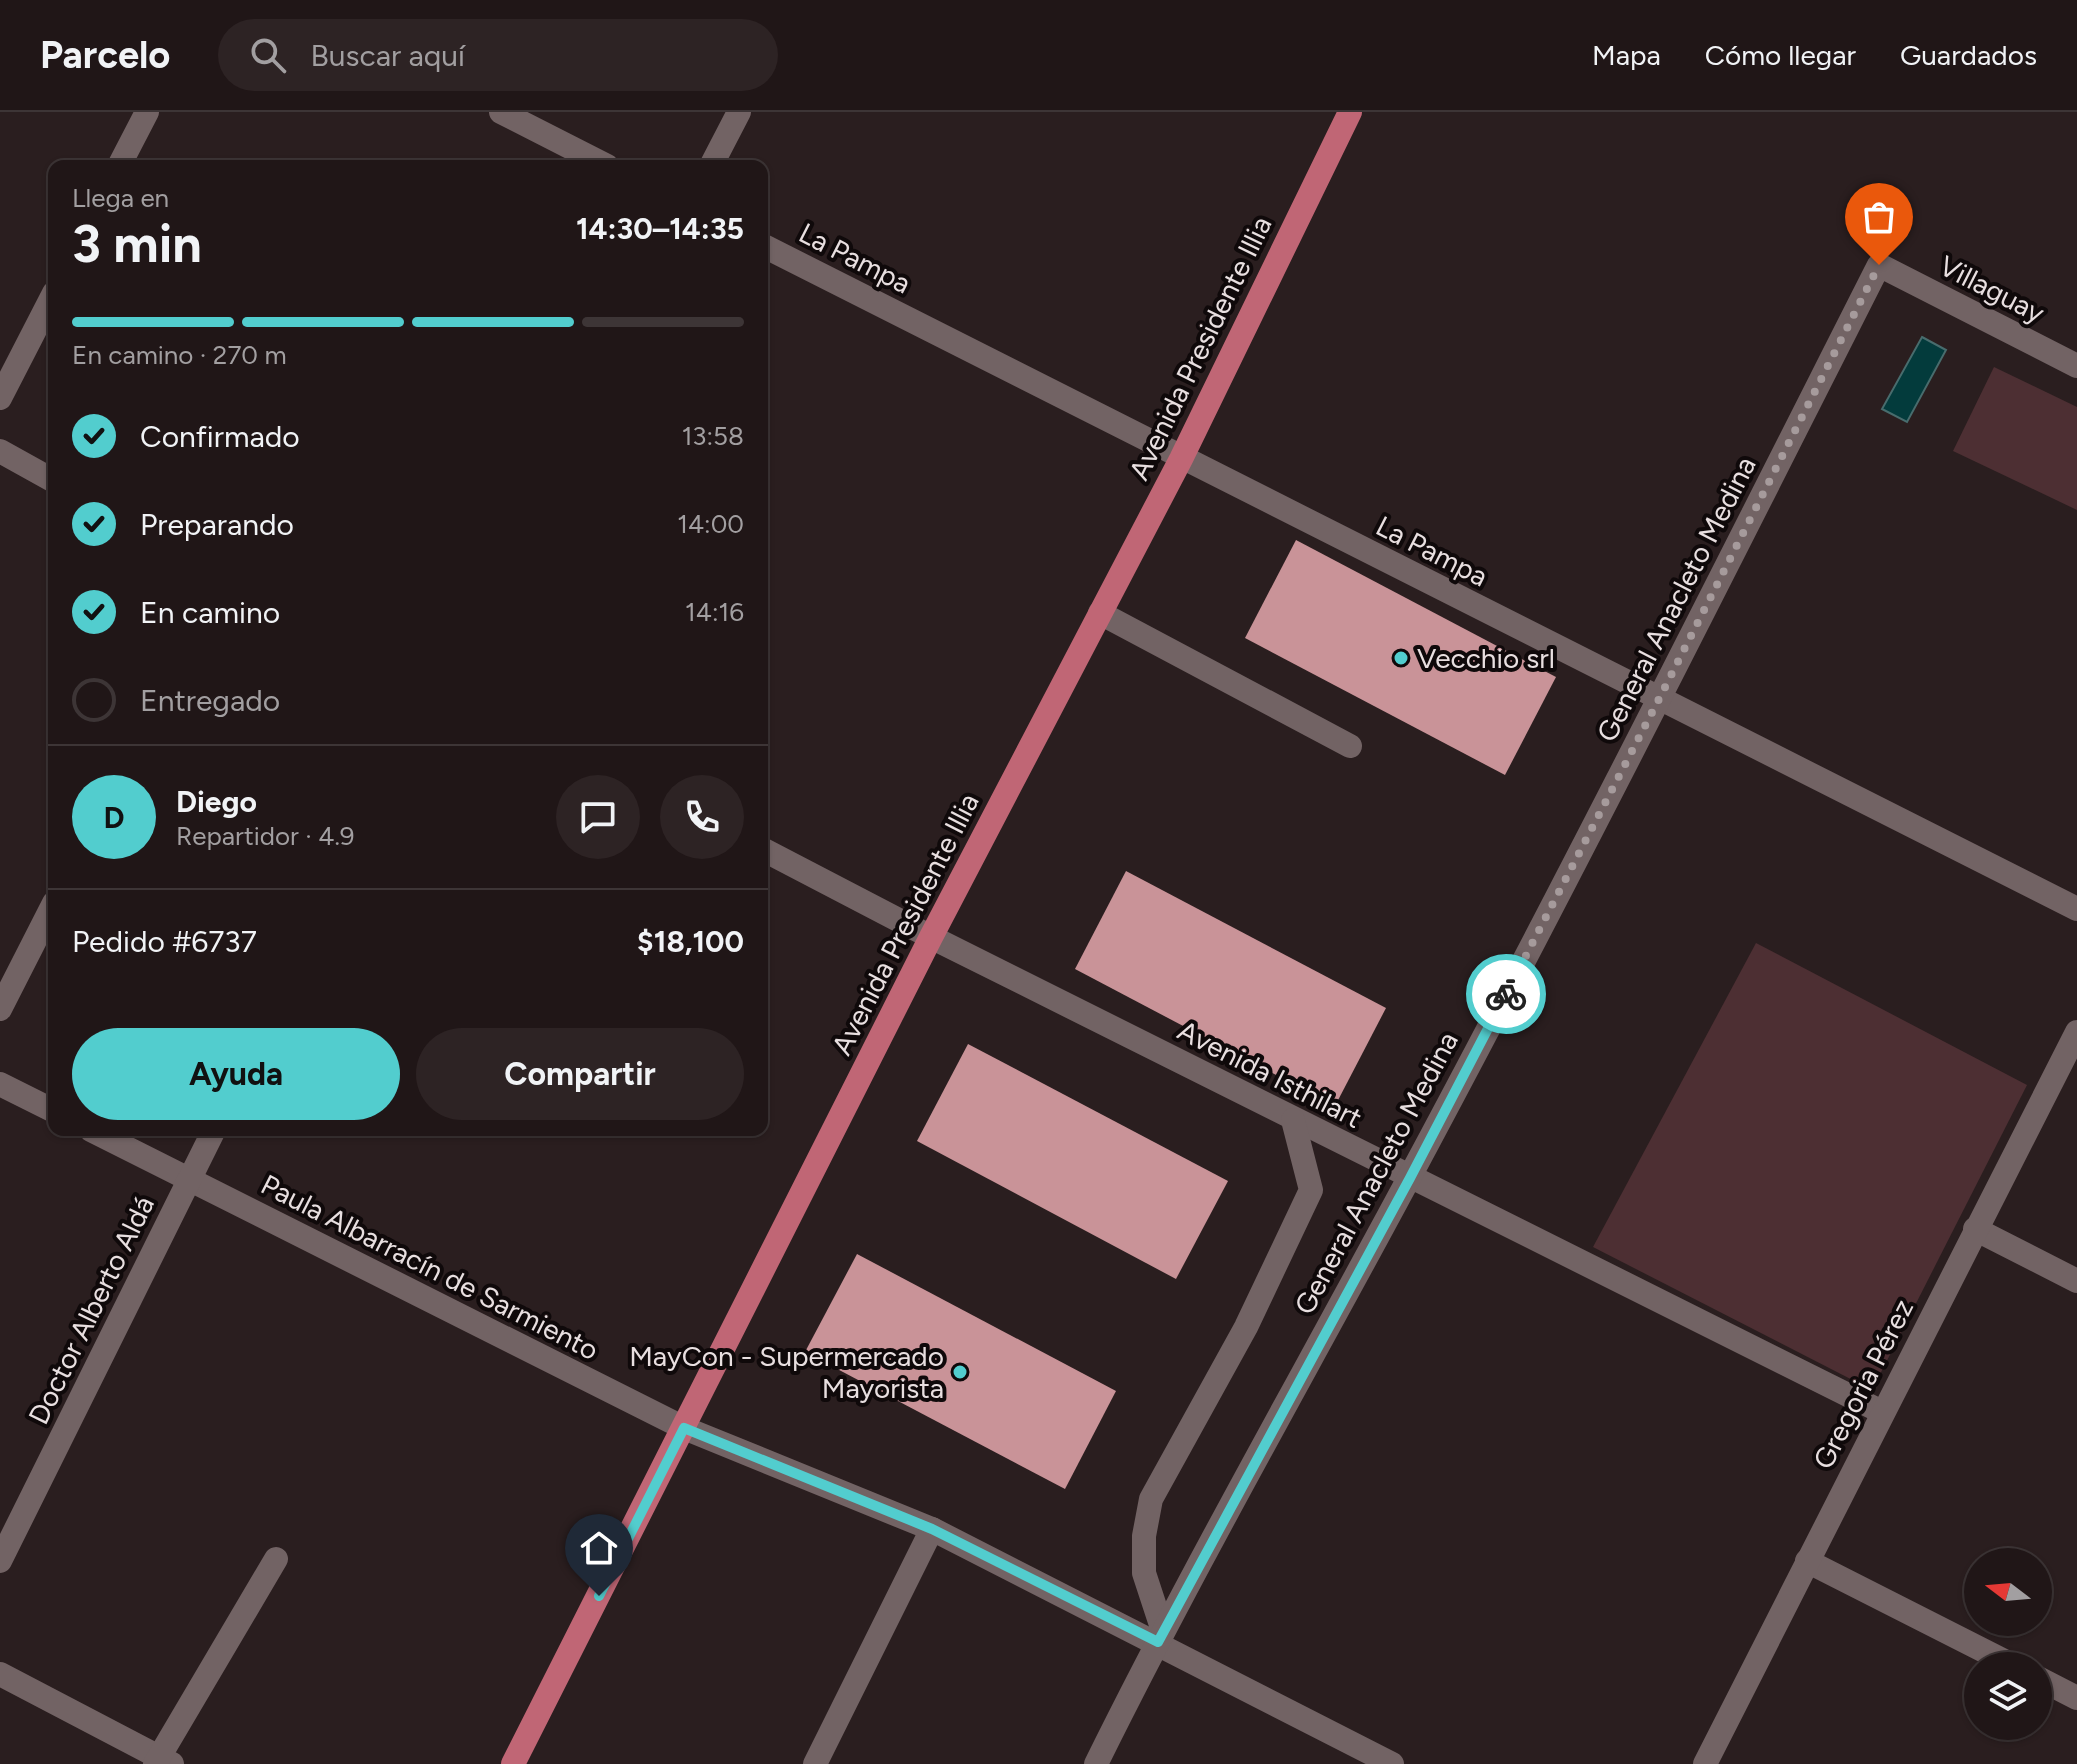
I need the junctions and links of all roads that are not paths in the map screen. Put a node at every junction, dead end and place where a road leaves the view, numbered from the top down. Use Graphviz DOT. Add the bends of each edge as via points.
graph roads {
  1 [pos="147,112"];
  2 [pos="501,112"];
  3 [pos="739,112"];
  4 [pos="1350,112"];
  5 [pos="122,160"];
  6 [pos="595,160"];
  7 [pos="714,160"];
  8 [pos="768,248"];
  9 [pos="1879,265"];
  10 [pos="48,305"];
  11 [pos="2077,366"];
  12 [pos="0,398"];
  13 [pos="0,451"];
  14 [pos="1181,459"];
  15 [pos="48,478"];
  16 [pos="1100,613"];
  17 [pos="1659,699"];
  18 [pos="1350,746"];
  19 [pos="768,852"];
  20 [pos="2077,909"];
  21 [pos="48,915"];
  22 [pos="931,937"];
  23 [pos="0,1009"];
  24 [pos="2077,1032"];
  25 [pos="0,1084"];
  26 [pos="48,1108"];
  27 [pos="1293,1120"];
  28 [pos="103,1136"];
  29 [pos="211,1136"];
  30 [pos="1410,1178"];
  31 [pos="189,1180"];
  32 [pos="1975,1229"];
  33 [pos="2077,1281"];
  34 [pos="1882,1412"];
  35 [pos="684,1428"];
  36 [pos="932,1529"];
  37 [pos="276,1559"];
  38 [pos="0,1561"];
  39 [pos="1807,1561"];
  40 [pos="1160,1637"];
  41 [pos="1986,1652"];
  42 [pos="0,1674"];
  43 [pos="2052,1685"];
  44 [pos="2077,1698"];
  45 [pos="162,1762"];
  46 [pos="1384,1762"];
  47 [pos="513,1764"];
  48 [pos="815,1764"];
  49 [pos="1096,1764"];
  50 [pos="1705,1764"];
  1 -- 5 [label="street"];
  2 -- 6 [label="street"];
  3 -- 7 [label="street"];
  4 -- 14 [label="main road, Avenida Presidente Illia"];
  8 -- 14 [label="street, La Pampa"];
  9 -- 11 [label="street, Villaguay"];
  9 -- 17 [label="street, General Anacleto Medina"];
  10 -- 12 [label="street"];
  13 -- 15 [label="street"];
  14 -- 16 [label="main road, Avenida Presidente Illia"];
  14 -- 17 [label="street, La Pampa"];
  16 -- 18 [label="street"];
  16 -- 22 [label="main road, Avenida Presidente Illia"];
  17 -- 20 [label="street, La Pampa"];
  17 -- 30 [label="street, General Anacleto Medina"];
  19 -- 22 [label="street, Avenida Isthilart"];
  21 -- 23 [label="street"];
  22 -- 27 [label="street, Avenida Isthilart"];
  22 -- 35 [label="main road, Avenida Presidente Illia"];
  24 -- 32 [label="street, Gregoria Pérez"];
  25 -- 26 [label="street"];
  27 -- 30 [label="street, Avenida Isthilart"];
  27 -- 40 [label="street" via="1311,1190 1246,1327 1151,1499 1144,1573"];
  28 -- 31 [label="street, Paula Albarracín de Sarmiento"];
  29 -- 31 [label="street, Doctor Alberto Aldá"];
  30 -- 34 [label="street, Avenida Isthilart"];
  30 -- 40 [label="street, General Anacleto Medina"];
  31 -- 35 [label="street, Paula Albarracín de Sarmiento"];
  31 -- 38 [label="street, Doctor Alberto Aldá"];
  32 -- 33 [label="street"];
  32 -- 34 [label="street, Gregoria Pérez"];
  34 -- 39 [label="street, Gregoria Pérez"];
  35 -- 36 [label="street, Paula Albarracín de Sarmiento"];
  35 -- 47 [label="main road, Avenida Presidente Illia"];
  36 -- 40 [label="street, Paula Albarracín de Sarmiento"];
  36 -- 48 [label="street"];
  37 -- 45 [label="street"];
  39 -- 41 [label="street"];
  39 -- 50 [label="street, Gregoria Pérez"];
  40 -- 46 [label="street, Paula Albarracín de Sarmiento"];
  40 -- 49 [label="street, General Anacleto Medina"];
  42 -- 45 [label="street"];
  43 -- 44 [label="street"];
}
